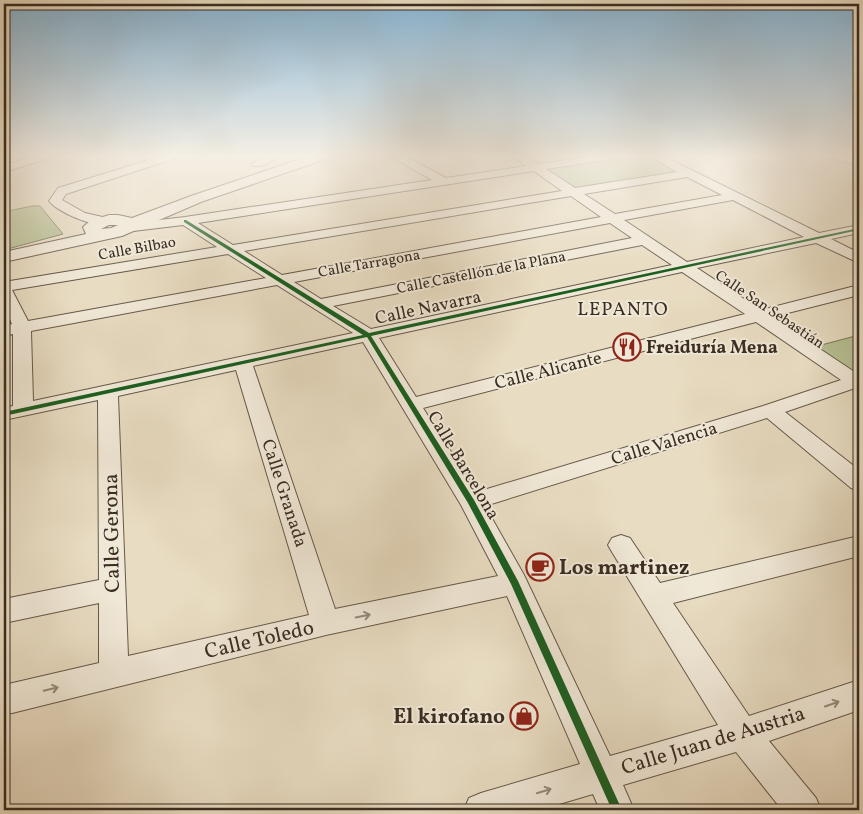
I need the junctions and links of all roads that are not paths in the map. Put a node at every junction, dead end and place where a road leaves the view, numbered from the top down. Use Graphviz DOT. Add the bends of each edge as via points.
graph roads {
  1 [pos="61,193"];
  2 [pos="213,193"];
  3 [pos="213,193"];
  4 [pos="366,193"];
  5 [pos="566,193"];
  6 [pos="574,193"];
  7 [pos="728,193"];
  8 [pos="734,196"];
  9 [pos="612,218"];
  10 [pos="185,221"];
  11 [pos="125,225"];
  12 [pos="99,228"];
  13 [pos="859,229"];
  14 [pos="817,238"];
  15 [pos="644,240"];
  16 [pos="229,249"];
  17 [pos="4,257"];
  18 [pos="859,259"];
  19 [pos="684,267"];
  20 [pos="278,280"];
  21 [pos="4,288"];
  22 [pos="859,290"];
  23 [pos="318,304"];
  24 [pos="759,316"];
  25 [pos="22,326"];
  26 [pos="4,331"];
  27 [pos="368,335"];
  28 [pos="243,363"];
  29 [pos="858,382"];
  30 [pos="108,393"];
  31 [pos="411,405"];
  32 [pos="23,409"];
  33 [pos="770,410"];
  34 [pos="4,414"];
  35 [pos="859,482"];
  36 [pos="471,502"];
  37 [pos="622,545"];
  38 [pos="859,546"];
  39 [pos="515,583"];
  40 [pos="112,589"];
  41 [pos="654,596"];
  42 [pos="4,611"];
  43 [pos="326,623"];
  44 [pos="114,674"];
  45 [pos="859,695"];
  46 [pos="4,700"];
  47 [pos="742,734"];
  48 [pos="601,774"];
  49 [pos="481,810"];
  50 [pos="617,810"];
  51 [pos="804,810"];
  1 -- 12 [label="street" via="55,201"];
  2 -- 11 [label="street"];
  3 -- 11 [label="street"];
  4 -- 10 [label="street"];
  5 -- 16 [label="street, Calle Bilbao"];
  6 -- 9 [label="street, Calle San Sebastián"];
  7 -- 8 [label="street"];
  8 -- 9 [label="street, Calle Tarragona"];
  8 -- 14 [label="street"];
  9 -- 15 [label="street, Calle San Sebastián"];
  9 -- 20 [label="street, Calle Tarragona"];
  10 -- 11 [label="street"];
  10 -- 16 [label="street, Calle Barcelona"];
  11 -- 12 [label="street" via="116,232"];
  12 -- 17 [label="street" via="75,242"];
  13 -- 14 [label="street, Calle Navarra"];
  14 -- 18 [label="street"];
  14 -- 19 [label="street, Calle Navarra"];
  15 -- 19 [label="street, Calle San Sebastián"];
  15 -- 23 [label="street, Calle Castellón de la Plana"];
  16 -- 20 [label="street, Calle Barcelona"];
  16 -- 21 [label="street, Calle Bilbao"];
  19 -- 24 [label="street, Calle San Sebastián"];
  19 -- 27 [label="street, Calle Navarra"];
  20 -- 23 [label="street, Calle Barcelona"];
  20 -- 25 [label="street, Calle Tarragona"];
  21 -- 25 [label="street"];
  22 -- 24 [label="street, Calle Alicante"];
  23 -- 27 [label="street, Calle Barcelona"];
  24 -- 29 [label="street, Calle San Sebastián"];
  24 -- 31 [label="street, Calle Alicante"];
  25 -- 26 [label="street, Calle Tarragona"];
  25 -- 32 [label="street"];
  27 -- 28 [label="street, Calle Navarra"];
  27 -- 31 [label="street, Calle Barcelona"];
  28 -- 30 [label="street, Calle Navarra"];
  28 -- 43 [label="street, Calle Granada"];
  29 -- 33 [label="street, Calle Valencia"];
  30 -- 32 [label="street, Calle Navarra"];
  30 -- 40 [label="street, Calle Gerona"];
  31 -- 36 [label="street, Calle Barcelona"];
  32 -- 34 [label="street, Calle Navarra"];
  33 -- 35 [label="street"];
  33 -- 36 [label="street, Calle Valencia"];
  36 -- 39 [label="street, Calle Barcelona"];
  37 -- 41 [label="street"];
  38 -- 41 [label="street"];
  43 -- 39 [label="street, Calle Toledo, one-way"];
  39 -- 48 [label="street, Calle Barcelona"];
  40 -- 42 [label="street"];
  40 -- 44 [label="street, Calle Gerona"];
  41 -- 47 [label="street"];
  43 -- 44 [label="street, Calle Toledo"];
  46 -- 44 [label="street, Calle Toledo, one-way"];
  47 -- 45 [label="street, Calle Juan de Austria, one-way"];
  47 -- 48 [label="street, Calle Juan de Austria"];
  47 -- 51 [label="street"];
  49 -- 48 [label="street, Calle Juan de Austria, one-way"];
  48 -- 50 [label="street, Calle Barcelona"];
}
